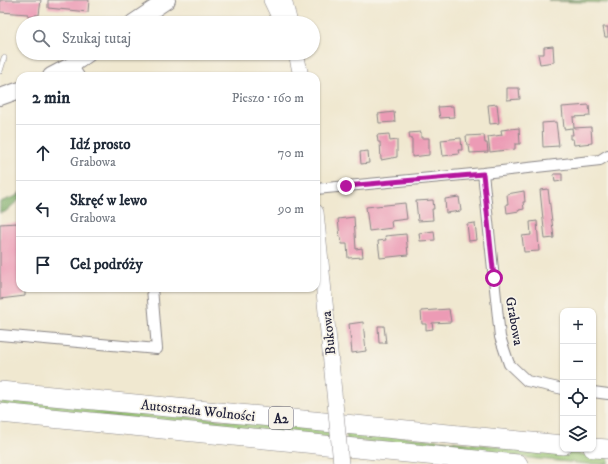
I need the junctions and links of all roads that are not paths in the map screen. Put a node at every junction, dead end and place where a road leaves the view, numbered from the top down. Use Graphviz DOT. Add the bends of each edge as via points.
graph roads {
  1 [pos="167,0"];
  2 [pos="271,0"];
  3 [pos="284,0"];
  4 [pos="143,16"];
  5 [pos="279,16"];
  6 [pos="288,16"];
  7 [pos="4,58"];
  8 [pos="83,60"];
  9 [pos="298,60"];
  10 [pos="75,70"];
  11 [pos="0,71"];
  12 [pos="300,72"];
  13 [pos="16,91"];
  14 [pos="0,97"];
  15 [pos="608,155"];
  16 [pos="483,174"];
  17 [pos="320,189"];
  18 [pos="320,252"];
  19 [pos="152,292"];
  20 [pos="0,335"];
  21 [pos="560,389"];
  22 [pos="0,391"];
  23 [pos="596,392"];
  24 [pos="608,394"];
  25 [pos="0,413"];
  26 [pos="560,445"];
  27 [pos="596,448"];
  28 [pos="608,450"];
  29 [pos="341,464"];
  30 [pos="518,464"];
  1 -- 4 [label="main road"];
  2 -- 5 [label="main road"];
  3 -- 6 [label="main road"];
  7 -- 11 [label="lane"];
  8 -- 10 [label="main road"];
  9 -- 12 [label="main road"];
  13 -- 14 [label="main road"];
  15 -- 16 [label="street" via="600,160"];
  16 -- 17 [label="street"];
  16 -- 21 [label="street, Grabowa" via="500,337 509,364 527,380"];
  18 -- 29 [label="main road, Bukowa, bridge"];
  19 -- 20 [label="street" via="157,349"];
  22 -- 26 [label="highway, Autostrada Wolności / A2"];
  23 -- 24 [label="street"];
  25 -- 30 [label="highway, Autostrada Wolności / A2"];
  27 -- 28 [label="highway"];
}
